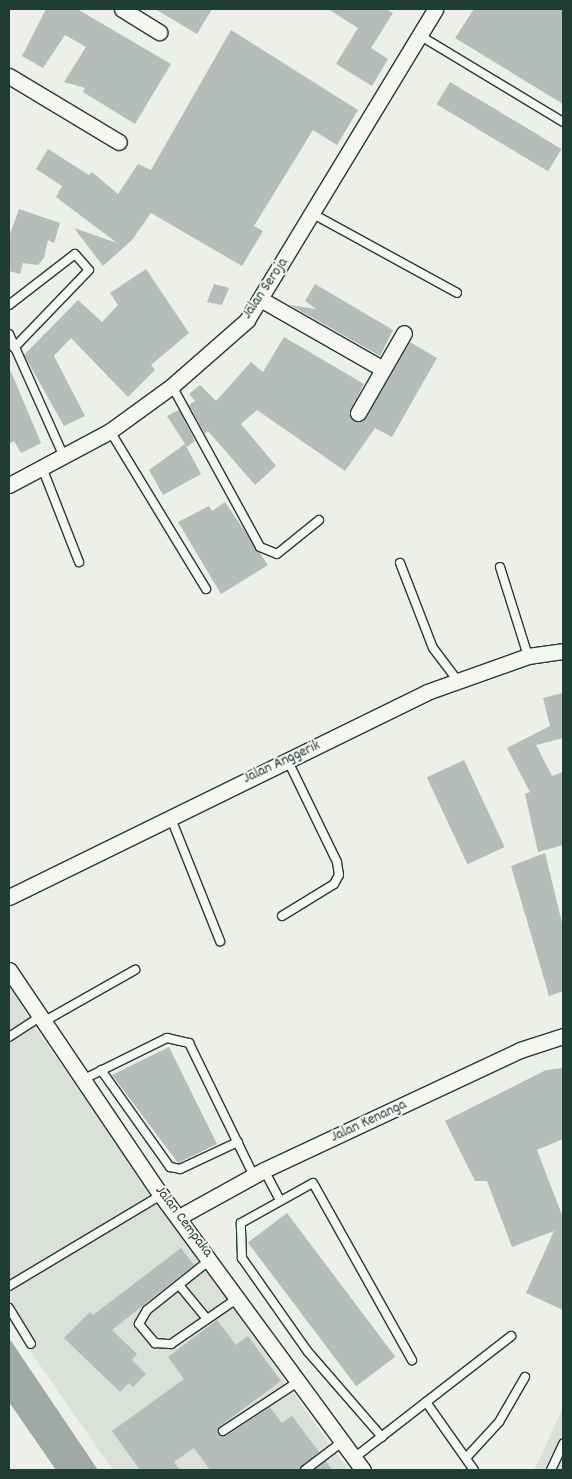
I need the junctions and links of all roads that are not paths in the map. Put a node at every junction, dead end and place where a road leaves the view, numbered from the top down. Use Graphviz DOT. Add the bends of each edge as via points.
graph roads {
  1 [pos="122,9"];
  2 [pos="435,9"];
  3 [pos="159,32"];
  4 [pos="419,36"];
  5 [pos="9,76"];
  6 [pos="563,122"];
  7 [pos="119,142"];
  8 [pos="313,214"];
  9 [pos="457,292"];
  10 [pos="262,300"];
  11 [pos="9,305"];
  12 [pos="404,332"];
  13 [pos="9,334"];
  14 [pos="14,348"];
  15 [pos="383,370"];
  16 [pos="172,386"];
  17 [pos="358,413"];
  18 [pos="110,430"];
  19 [pos="64,457"];
  20 [pos="43,470"];
  21 [pos="9,485"];
  22 [pos="319,520"];
  23 [pos="79,562"];
  24 [pos="400,563"];
  25 [pos="500,567"];
  26 [pos="206,589"];
  27 [pos="563,652"];
  28 [pos="528,656"];
  29 [pos="458,681"];
  30 [pos="288,761"];
  31 [pos="169,815"];
  32 [pos="9,897"];
  33 [pos="282,916"];
  34 [pos="220,941"];
  35 [pos="9,970"];
  36 [pos="136,970"];
  37 [pos="39,1020"];
  38 [pos="563,1036"];
  39 [pos="9,1038"];
  40 [pos="101,1070"];
  41 [pos="82,1080"];
  42 [pos="238,1142"];
  43 [pos="259,1173"];
  44 [pos="161,1194"];
  45 [pos="280,1200"];
  46 [pos="179,1217"];
  47 [pos="211,1259"];
  48 [pos="179,1285"];
  49 [pos="9,1286"];
  50 [pos="240,1297"];
  51 [pos="9,1308"];
  52 [pos="207,1319"];
  53 [pos="511,1336"];
  54 [pos="31,1344"];
  55 [pos="412,1360"];
  56 [pos="525,1377"];
  57 [pos="299,1381"];
  58 [pos="426,1402"];
  59 [pos="223,1431"];
  60 [pos="382,1437"];
  61 [pos="342,1442"];
  62 [pos="563,1444"];
  63 [pos="466,1458"];
  64 [pos="358,1464"];
  65 [pos="305,1470"];
  66 [pos="474,1470"];
  67 [pos="551,1470"];
  1 -- 3 [label="street"];
  2 -- 4 [label="street, Jalan Seroja"];
  4 -- 6 [label="lane"];
  4 -- 8 [label="street, Jalan Seroja"];
  5 -- 7 [label="street"];
  8 -- 9 [label="lane"];
  8 -- 10 [label="street, Jalan Seroja"];
  10 -- 15 [label="street"];
  10 -- 16 [label="street, Jalan Seroja" via="248,320"];
  11 -- 14 [label="lane" via="75,254 89,270"];
  12 -- 15 [label="street"];
  13 -- 14 [label="lane"];
  14 -- 19 [label="lane"];
  15 -- 17 [label="street"];
  16 -- 18 [label="street, Jalan Seroja"];
  16 -- 22 [label="lane" via="260,547 277,554"];
  18 -- 19 [label="street, Jalan Seroja"];
  18 -- 26 [label="lane"];
  19 -- 20 [label="street, Jalan Seroja"];
  20 -- 21 [label="street, Jalan Seroja"];
  20 -- 23 [label="lane"];
  24 -- 29 [label="lane" via="433,648"];
  25 -- 28 [label="lane"];
  27 -- 28 [label="street, Jalan Anggerik"];
  28 -- 29 [label="street, Jalan Anggerik"];
  29 -- 30 [label="street, Jalan Anggerik"];
  30 -- 31 [label="street, Jalan Anggerik"];
  30 -- 33 [label="lane" via="337,862 339,875 334,884"];
  31 -- 32 [label="street, Jalan Anggerik"];
  31 -- 34 [label="lane"];
  35 -- 37 [label="street, Jalan Cempaka"];
  36 -- 37 [label="lane"];
  37 -- 39 [label="lane"];
  37 -- 41 [label="street, Jalan Cempaka"];
  38 -- 43 [label="street, Jalan Kenanga" via="520,1050"];
  40 -- 41 [label="lane"];
  40 -- 42 [label="lane" via="170,1167 180,1169"];
  40 -- 42 [label="lane" via="167,1038 189,1042"];
  41 -- 44 [label="street, Jalan Cempaka"];
  42 -- 43 [label="lane"];
  43 -- 45 [label="lane"];
  43 -- 46 [label="street, Jalan Kenanga"];
  44 -- 46 [label="street, Jalan Cempaka"];
  44 -- 49 [label="lane"];
  45 -- 55 [label="lane" via="314,1183"];
  45 -- 60 [label="lane" via="241,1223 242,1258 308,1352"];
  46 -- 47 [label="street, Jalan Cempaka"];
  47 -- 48 [label="lane"];
  47 -- 50 [label="street, Jalan Cempaka"];
  48 -- 52 [label="lane"];
  48 -- 52 [label="lane" via="140,1318 145,1330 162,1346"];
  50 -- 52 [label="lane"];
  50 -- 57 [label="street, Jalan Cempaka"];
  51 -- 54 [label="lane"];
  53 -- 58 [label="lane"];
  56 -- 63 [label="lane" via="499,1422"];
  57 -- 59 [label="lane"];
  57 -- 61 [label="street, Jalan Cempaka"];
  58 -- 60 [label="lane"];
  58 -- 63 [label="lane"];
  60 -- 64 [label="lane"];
  61 -- 64 [label="street, Jalan Cempaka"];
  61 -- 65 [label="lane"];
  62 -- 67 [label="lane"];
  63 -- 66 [label="lane"];
}
